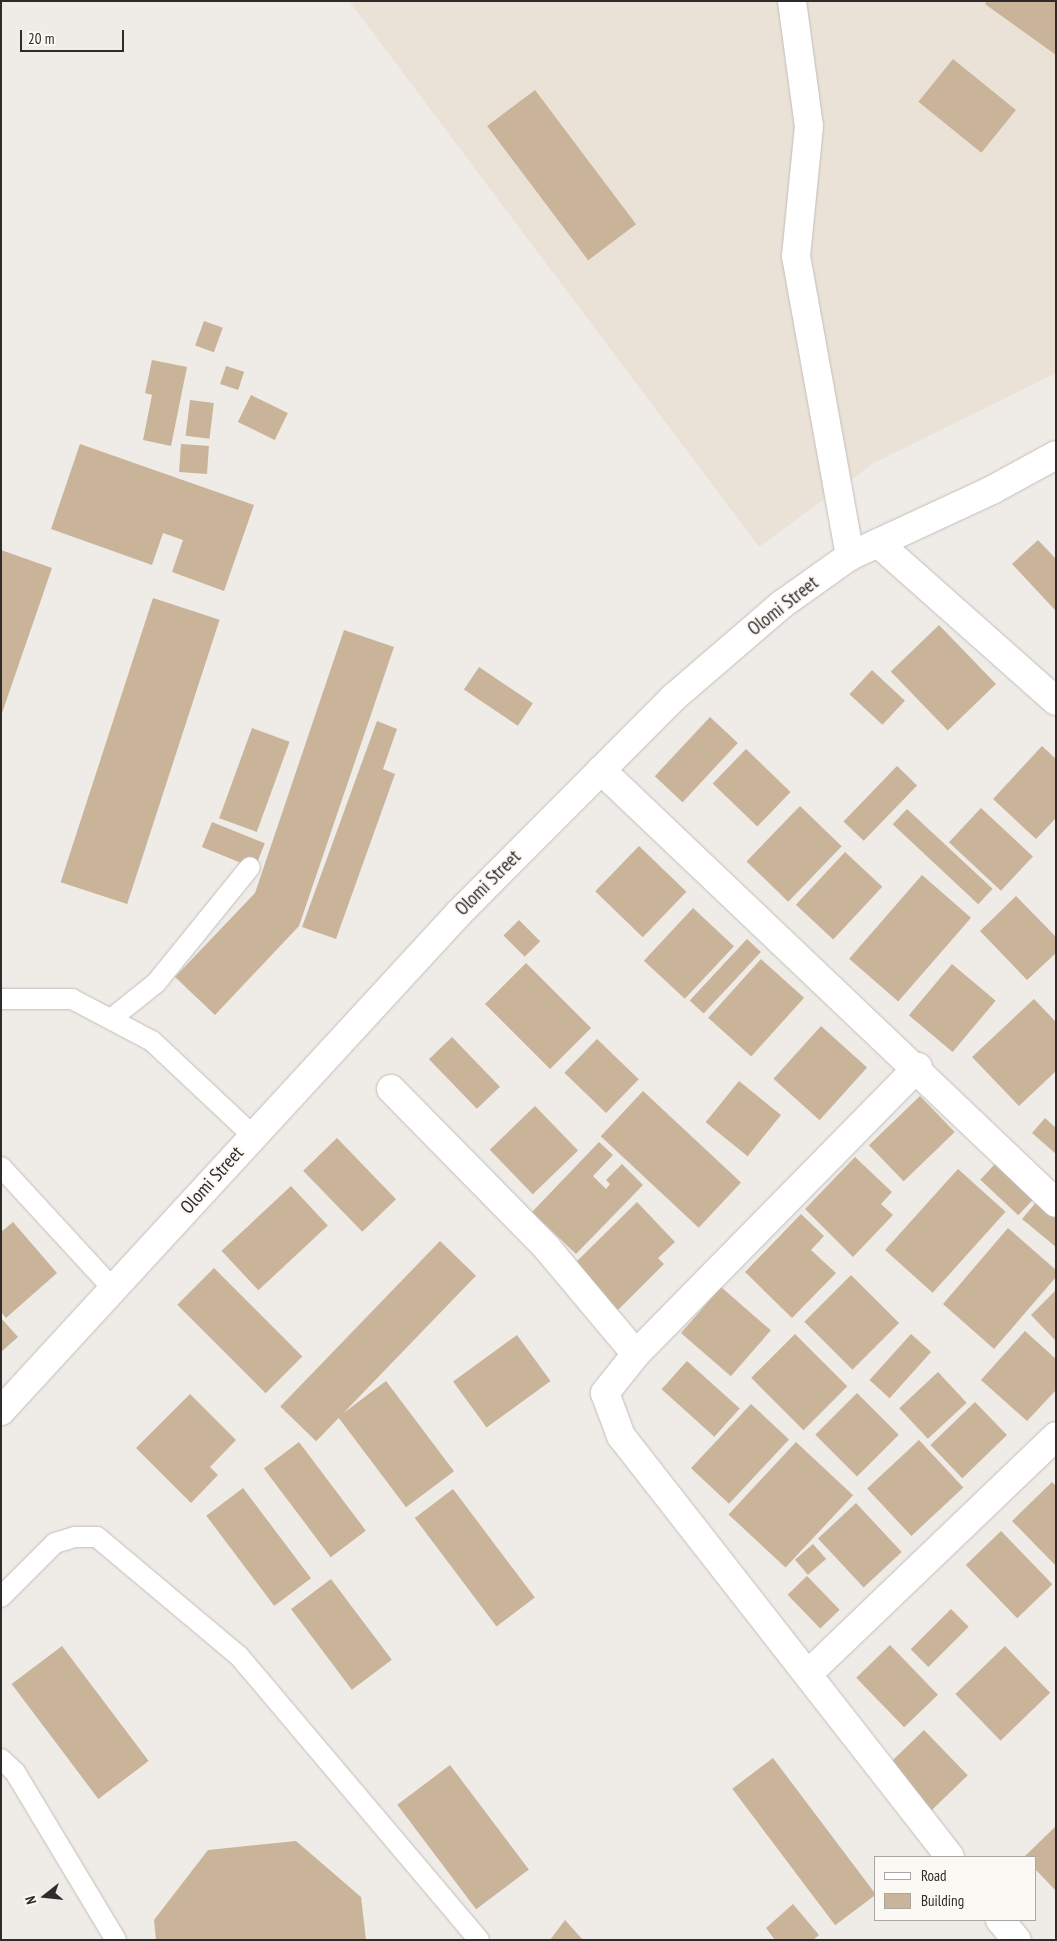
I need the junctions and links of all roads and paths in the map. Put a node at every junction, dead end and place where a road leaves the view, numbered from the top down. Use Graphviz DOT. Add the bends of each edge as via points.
graph roads {
  1 [pos="792,1"];
  2 [pos="1056,456"];
  3 [pos="878,543"];
  4 [pos="850,556"];
  5 [pos="1056,701"];
  6 [pos="601,770"];
  7 [pos="250,867"];
  8 [pos="1,1000"];
  9 [pos="111,1019"];
  10 [pos="918,1067"];
  11 [pos="391,1089"];
  12 [pos="252,1135"];
  13 [pos="1,1167"];
  14 [pos="1056,1203"];
  15 [pos="114,1290"];
  16 [pos="636,1354"];
  17 [pos="1,1411"];
  18 [pos="1056,1436"];
  19 [pos="1,1597"];
  20 [pos="809,1673"];
  21 [pos="1,1759"];
  22 [pos="949,1856"];
  23 [pos="1001,1921"];
  24 [pos="116,1940"];
  25 [pos="479,1940"];
  26 [pos="1016,1940"];
  1 -- 4 [label="street" via="810,126 796,256"];
  2 -- 3 [label="street, Olomi Street"];
  3 -- 4 [label="street, Olomi Street"];
  3 -- 5 [label="street"];
  4 -- 6 [label="street, Olomi Street" via="781,605 673,698"];
  6 -- 10 [label="street"];
  6 -- 12 [label="street, Olomi Street" via="459,912"];
  7 -- 9 [label="lane" via="156,983"];
  8 -- 9 [label="lane" via="72,999"];
  9 -- 12 [label="lane" via="152,1041"];
  10 -- 14 [label="street"];
  10 -- 16 [label="street"];
  11 -- 16 [label="street" via="547,1248"];
  12 -- 15 [label="street, Olomi Street"];
  13 -- 15 [label="lane"];
  15 -- 17 [label="street, Olomi Street"];
  16 -- 20 [label="street" via="605,1393 621,1436"];
  18 -- 20 [label="street"];
  19 -- 25 [label="lane" via="55,1543 75,1537 97,1537 239,1656"];
  20 -- 22 [label="street"];
  21 -- 24 [label="lane" via="15,1772"];
  23 -- 26 [label="street"];
}
